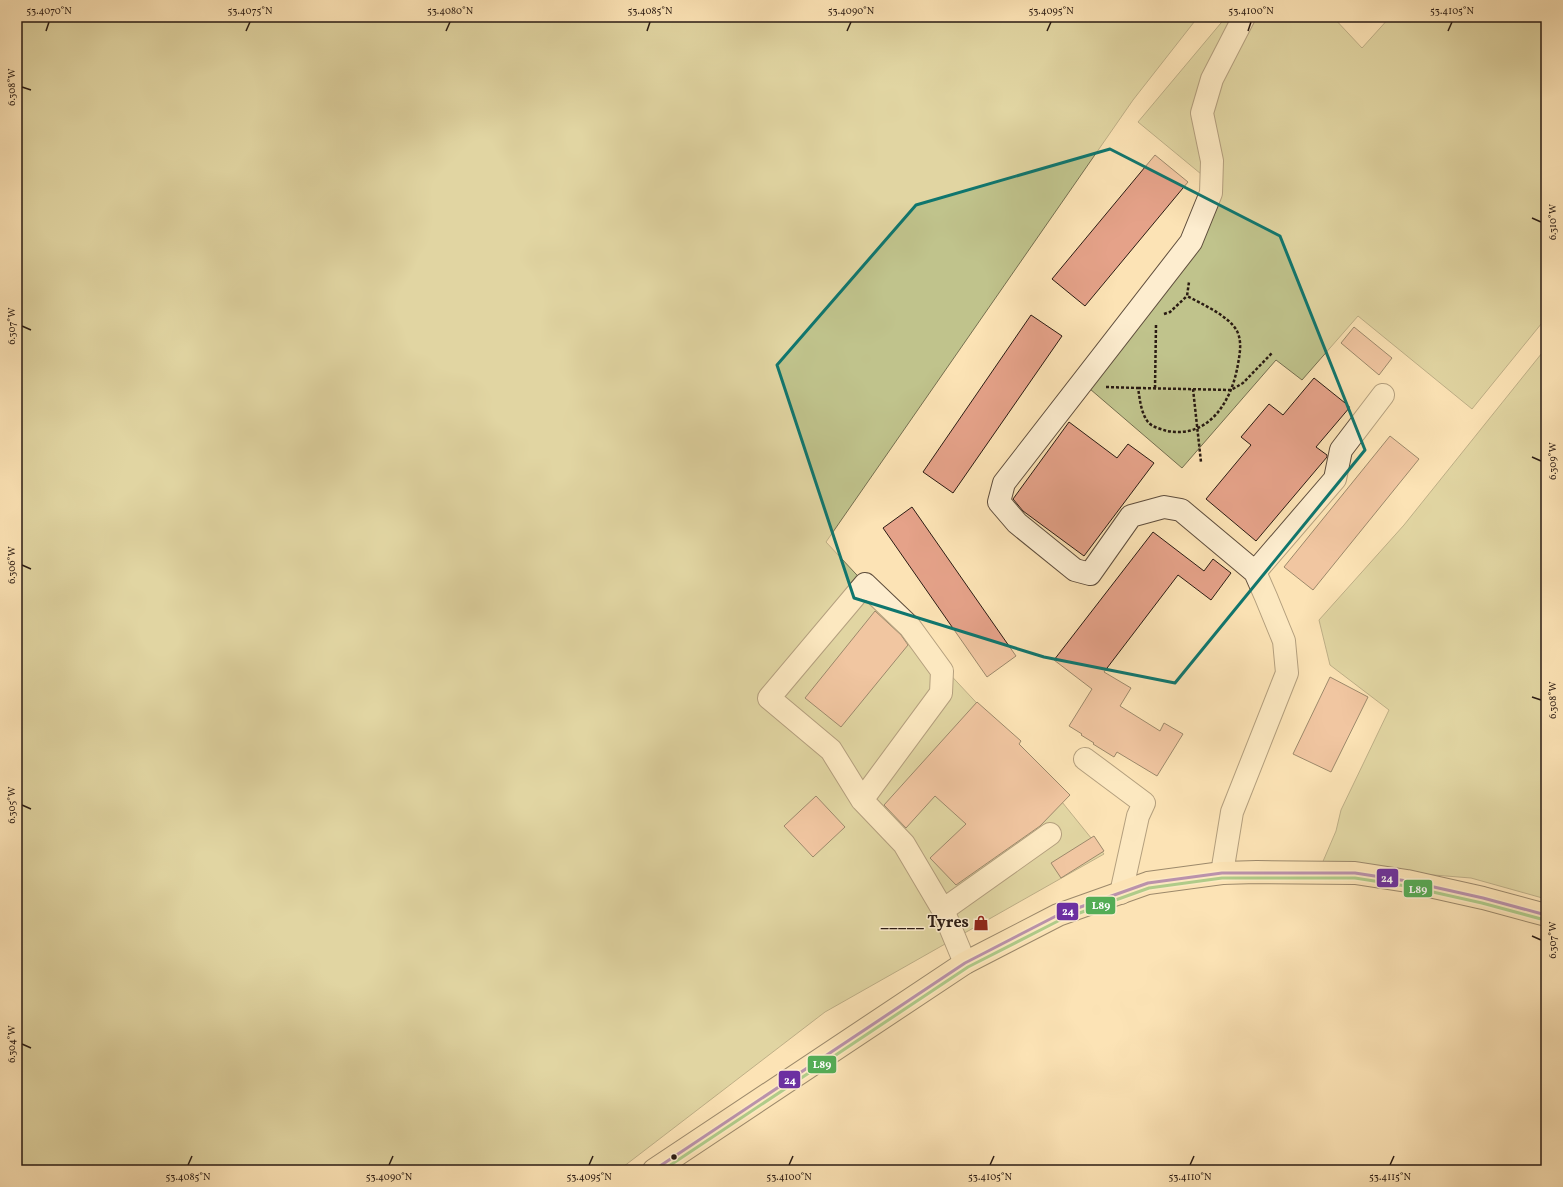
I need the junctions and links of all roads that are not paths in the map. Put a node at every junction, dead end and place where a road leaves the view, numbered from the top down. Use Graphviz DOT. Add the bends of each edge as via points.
graph roads {
  1 [pos="1244,17"];
  2 [pos="1383,395"];
  3 [pos="1255,572"];
  4 [pos="1085,759"];
  5 [pos="862,800"];
  6 [pos="1050,834"];
  7 [pos="1222,873"];
  8 [pos="1121,893"];
  9 [pos="943,910"];
  10 [pos="1546,915"];
  11 [pos="965,963"];
  12 [pos="654,1170"];
  1 -- 3 [label="lane" via="1212,79 1202,112 1212,161 1211,193 1191,242 1004,483 999,502 1012,517 1075,570 1090,574 1131,516 1164,507 1181,510"];
  2 -- 3 [label="lane" via="1341,450 1335,479"];
  3 -- 7 [label="lane" via="1284,641 1287,673 1232,812"];
  4 -- 8 [label="lane" via="1144,803 1138,816"];
  5 -- 5 [label="lane" via="941,693 942,670 910,627 865,584 769,698 831,750"];
  5 -- 9 [label="lane" via="904,844"];
  6 -- 9 [label="lane"];
  7 -- 8 [label="main road" via="1148,883"];
  7 -- 10 [label="main road" via="1356,873 1407,881"];
  8 -- 11 [label="main road" via="1058,915"];
  9 -- 11 [label="lane"];
  11 -- 12 [label="main road"];
}
